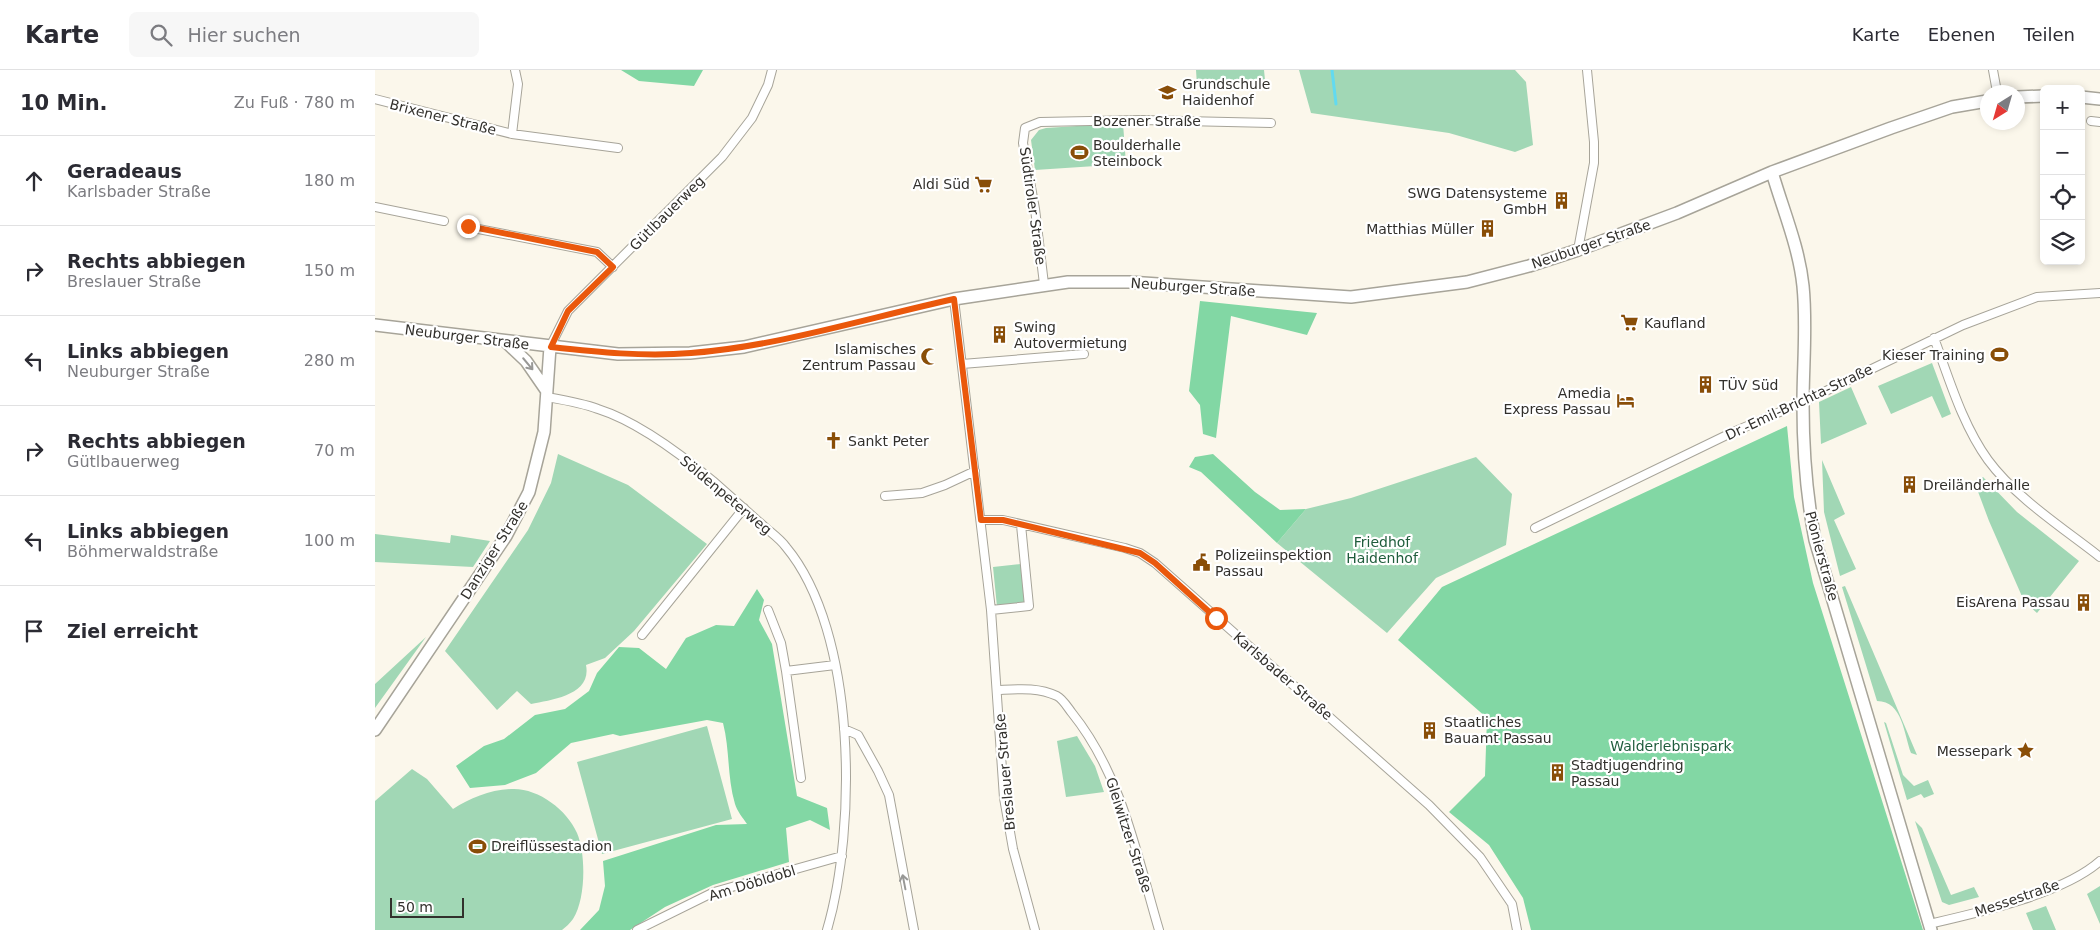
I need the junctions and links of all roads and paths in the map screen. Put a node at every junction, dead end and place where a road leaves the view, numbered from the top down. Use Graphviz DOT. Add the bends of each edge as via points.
graph roads {
  1 [pos="515,70"];
  2 [pos="772,70"];
  3 [pos="1587,70"];
  4 [pos="1993,70"];
  5 [pos="1996,85"];
  6 [pos="2040,96"];
  7 [pos="2025,97"];
  8 [pos="2085,97"];
  9 [pos="375,99"];
  10 [pos="2100,99"];
  11 [pos="1980,102"];
  12 [pos="2091,121"];
  13 [pos="2100,122"];
  14 [pos="1271,123"];
  15 [pos="1025,128"];
  16 [pos="512,134"];
  17 [pos="618,148"];
  18 [pos="1772,172"];
  19 [pos="375,207"];
  20 [pos="444,221"];
  21 [pos="468,226"];
  22 [pos="1578,250"];
  23 [pos="613,267"];
  24 [pos="1044,284"];
  25 [pos="2100,292"];
  26 [pos="954,299"];
  27 [pos="375,325"];
  28 [pos="1934,338"];
  29 [pos="506,342"];
  30 [pos="551,347"];
  31 [pos="1084,354"];
  32 [pos="962,364"];
  33 [pos="547,394"];
  34 [pos="1803,402"];
  35 [pos="975,471"];
  36 [pos="885,496"];
  37 [pos="744,508"];
  38 [pos="981,520"];
  39 [pos="1021,525"];
  40 [pos="1535,528"];
  41 [pos="2100,557"];
  42 [pos="768,610"];
  43 [pos="991,610"];
  44 [pos="642,635"];
  45 [pos="835,665"];
  46 [pos="786,672"];
  47 [pos="998,690"];
  48 [pos="844,729"];
  49 [pos="375,730"];
  50 [pos="801,778"];
  51 [pos="842,856"];
  52 [pos="2100,861"];
  53 [pos="1930,927"];
  54 [pos="637,930"];
  55 [pos="827,930"];
  56 [pos="914,930"];
  57 [pos="1035,930"];
  58 [pos="1159,930"];
  59 [pos="1517,930"];
  1 -- 16 [label="street, Brixener Straße" via="518,84"];
  2 -- 23 [label="street, Gütlbauerweg" via="752,118 722,157"];
  3 -- 22 [label="street" via="1594,163"];
  4 -- 5 [label="street"];
  6 -- 7 [label="street"];
  8 -- 10 [label="street"];
  9 -- 16 [label="street, Brixener Straße"];
  11 -- 18 [label="street, Neuburger Straße" via="1943,110"];
  12 -- 13 [label="street"];
  14 -- 15 [label="street, Bozener Straße" via="1147,120 1049,122"];
  15 -- 24 [label="street, Südtiroler Straße" via="1023,143"];
  16 -- 17 [label="street, Brixener Straße"];
  18 -- 22 [label="street, Neuburger Straße" via="1677,213"];
  18 -- 34 [label="street, Pionierstraße" via="1803,284"];
  19 -- 20 [label="street"];
  21 -- 23 [label="street" via="597,252"];
  22 -- 24 [label="street, Neuburger Straße" via="1467,282 1351,297 1129,282"];
  23 -- 30 [label="street, Gütlbauerweg" via="568,311"];
  24 -- 26 [label="street, Neuburger Straße"];
  25 -- 28 [label="street, Dr.-Emil-Brichta-Straße" via="2037,298"];
  26 -- 30 [label="street, Neuburger Straße" via="744,347 689,353 618,354"];
  26 -- 32 [label="street, Breslauer Straße"];
  27 -- 29 [label="street, Neuburger Straße"];
  28 -- 34 [label="street, Dr.-Emil-Brichta-Straße"];
  28 -- 41 [label="street" via="1966,420 1999,474"];
  29 -- 30 [label="street, Neuburger Straße"];
  29 -- 33 [label="street, one-way" via="526,361"];
  30 -- 33 [label="street, Danziger Straße"];
  31 -- 32 [label="street"];
  32 -- 35 [label="street, Breslauer Straße"];
  33 -- 37 [label="street, Söldenpeterweg" via="600,409 628,422 694,466"];
  33 -- 49 [label="street, Danziger Straße" via="538,463 519,515"];
  34 -- 40 [label="street, Dr.-Emil-Brichta-Straße" via="1731,433"];
  34 -- 53 [label="street, Pionierstraße" via="1807,495 1815,540"];
  35 -- 36 [label="street" via="922,493"];
  35 -- 38 [label="street, Breslauer Straße"];
  37 -- 44 [label="street"];
  37 -- 45 [label="street, Söldenpeterweg" via="786,546 803,571 827,626"];
  38 -- 39 [label="street, Karlsbader Straße" via="1003,520"];
  38 -- 43 [label="street, Breslauer Straße"];
  39 -- 43 [label="street" via="1029,606"];
  39 -- 59 [label="street, Karlsbader Straße" via="1125,548 1155,563 1429,805 1480,856 1513,904"];
  42 -- 46 [label="street" via="781,643"];
  43 -- 47 [label="street, Breslauer Straße"];
  45 -- 46 [label="street"];
  45 -- 48 [label="street, Söldenpeterweg"];
  46 -- 50 [label="street"];
  47 -- 57 [label="street, Breslauer Straße" via="1004,798 1013,849"];
  47 -- 58 [label="street, Gleiwitzer Straße" via="1035,688 1059,697 1087,732 1100,752 1117,791"];
  48 -- 51 [label="street, Söldenpeterweg"];
  56 -- 48 [label="street, one-way" via="889,795 858,735"];
  51 -- 54 [label="street, Am Döbldobl" via="714,892"];
  51 -- 55 [label="street, Söldenpeterweg"];
  52 -- 53 [label="street, Messestraße" via="2038,894"];
}
